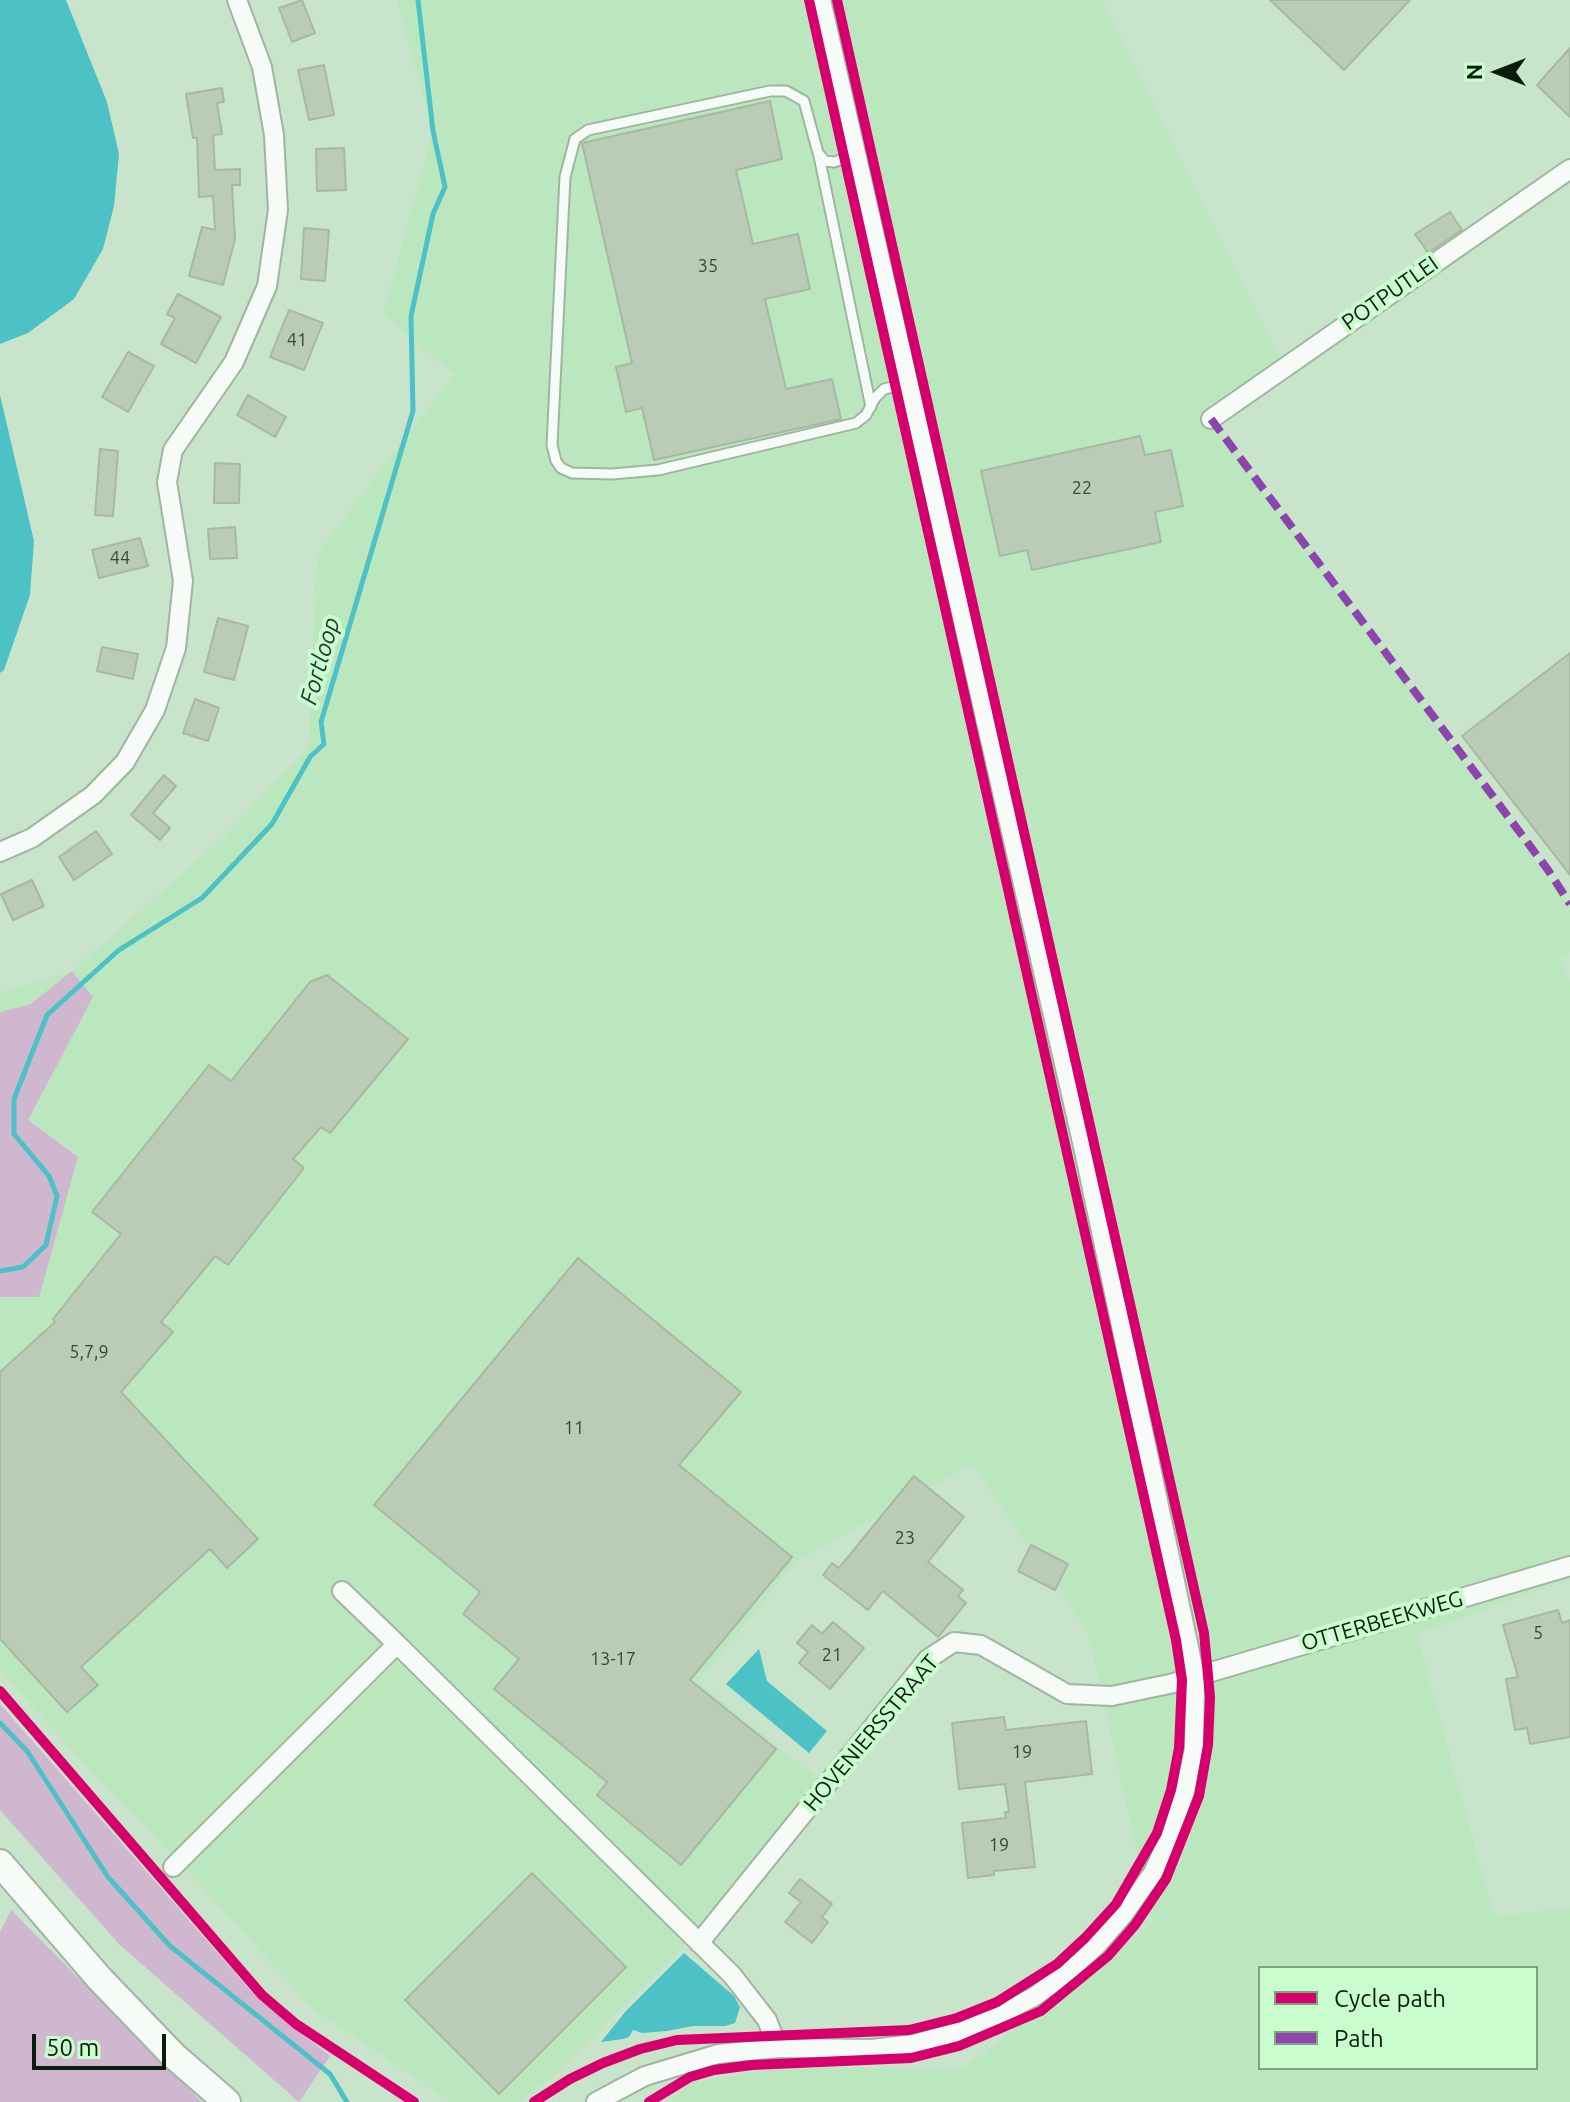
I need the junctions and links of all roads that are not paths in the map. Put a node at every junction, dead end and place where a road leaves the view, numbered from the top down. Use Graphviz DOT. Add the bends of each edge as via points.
graph roads {
  1 [pos="237,0"];
  2 [pos="821,0"];
  3 [pos="818,153"];
  4 [pos="857,155"];
  5 [pos="1570,169"];
  6 [pos="909,383"];
  7 [pos="871,407"];
  8 [pos="1211,419"];
  9 [pos="0,852"];
  10 [pos="1570,1566"];
  11 [pos="342,1591"];
  12 [pos="397,1644"];
  13 [pos="1195,1676"];
  14 [pos="0,1863"];
  15 [pos="173,1867"];
  16 [pos="699,1943"];
  17 [pos="778,2048"];
  18 [pos="227,2102"];
  19 [pos="596,2102"];
  1 -- 9 [label="street" via="262,67 274,135 278,210 267,286 234,362 173,450 167,482 183,581 176,648 155,710 125,762 93,795 32,838"];
  2 -- 4 [label="street"];
  3 -- 4 [label="lane" via="834,162"];
  3 -- 7 [label="lane"];
  3 -- 7 [label="lane" via="804,101 786,91 588,130 575,139 565,177 552,445 556,461 572,473 658,470 856,423"];
  4 -- 6 [label="street"];
  5 -- 8 [label="street, POTPUTLEI"];
  6 -- 7 [label="lane" via="884,389"];
  6 -- 13 [label="street" via="1084,1151"];
  10 -- 13 [label="street, OTTERBEEKWEG"];
  11 -- 12 [label="street"];
  12 -- 15 [label="street"];
  12 -- 16 [label="street"];
  13 -- 16 [label="street, HOVENIERSSTRAAT" via="1112,1696 1067,1694 981,1645 954,1642 928,1659"];
  13 -- 17 [label="street" via="1194,1749 1171,1833 1153,1873 1123,1915 1067,1973 1001,2014 914,2044"];
  14 -- 18 [label="main road" via="99,1978"];
  16 -- 17 [label="street" via="752,1997"];
  17 -- 19 [label="street" via="687,2062 645,2076"];
}
